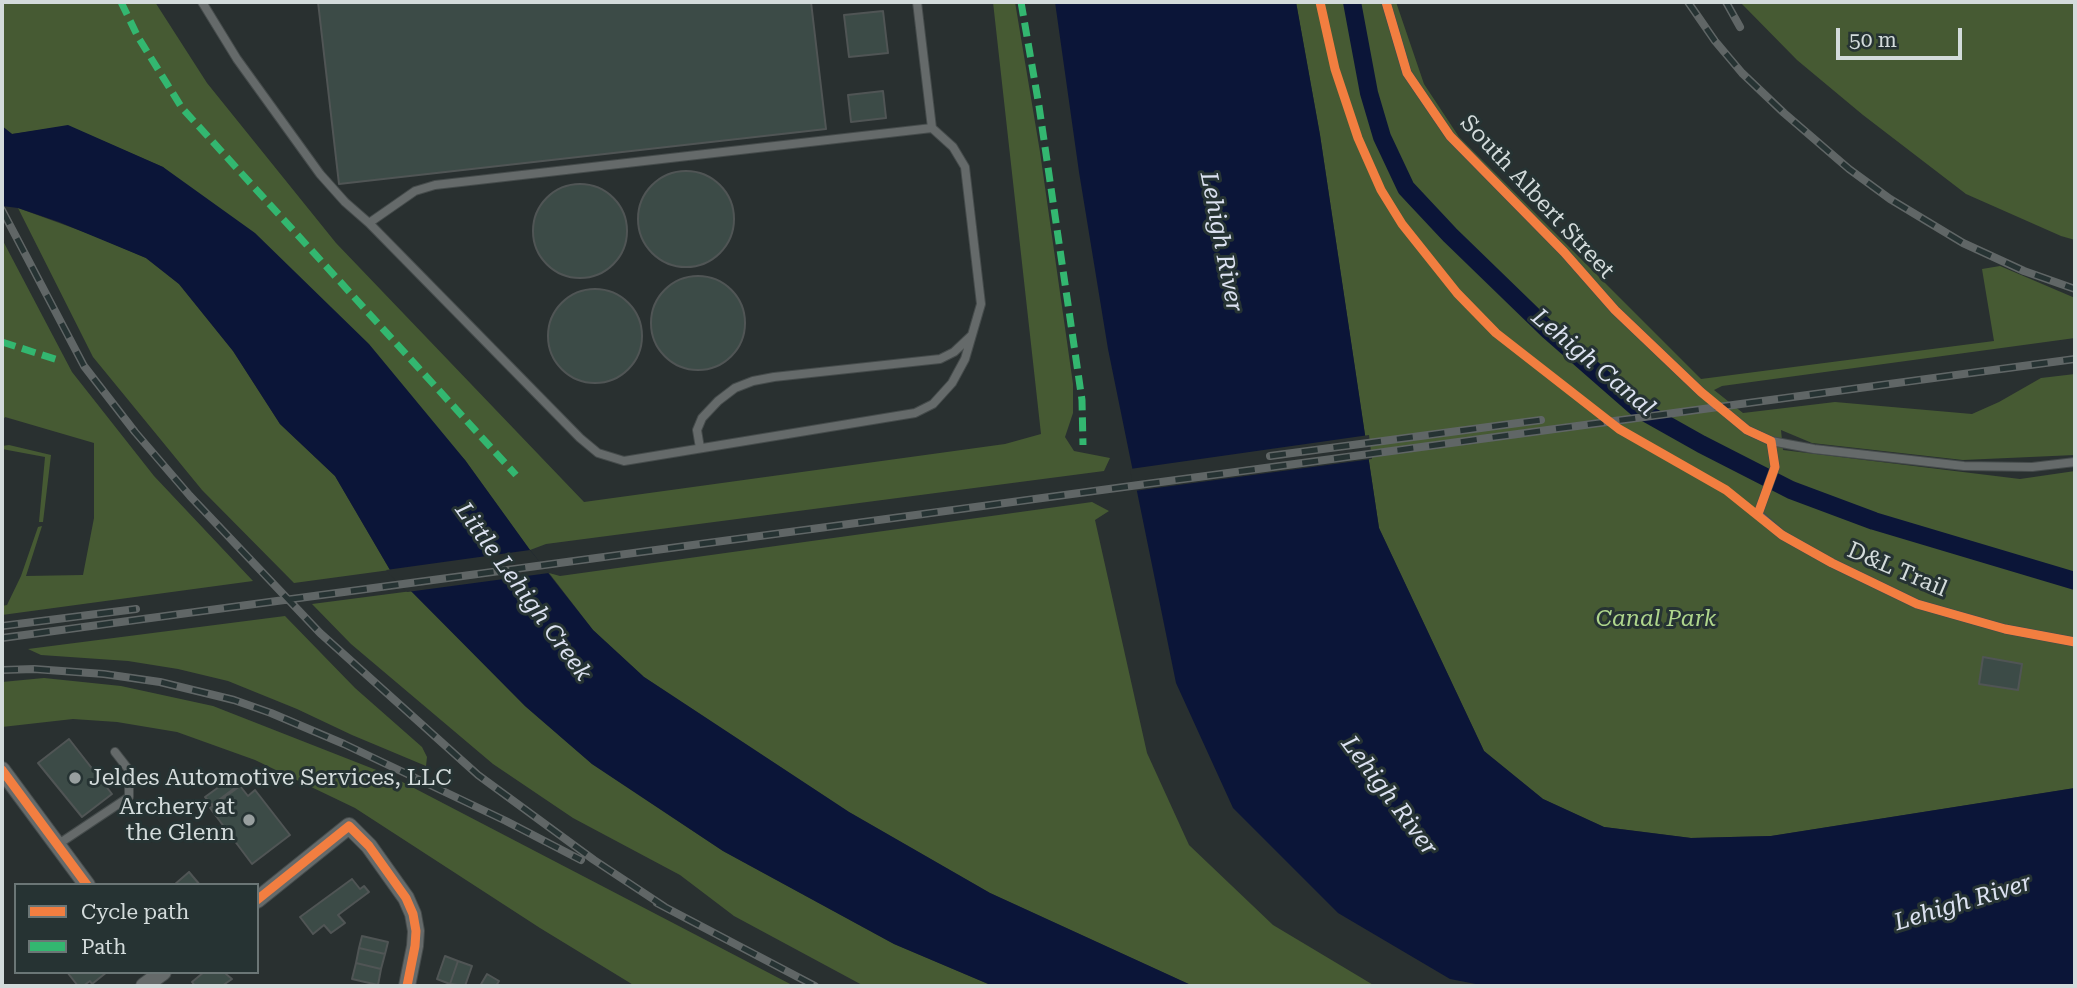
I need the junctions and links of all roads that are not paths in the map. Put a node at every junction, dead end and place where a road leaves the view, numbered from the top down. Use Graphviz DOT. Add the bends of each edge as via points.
graph roads {
  1 [pos="202,2"];
  2 [pos="917,2"];
  3 [pos="1385,2"];
  4 [pos="932,128"];
  5 [pos="369,223"];
  6 [pos="973,334"];
  7 [pos="1702,392"];
  8 [pos="1729,415"];
  9 [pos="1771,441"];
  10 [pos="700,448"];
  11 [pos="2075,462"];
  12 [pos="2075,642"];
  13 [pos="115,752"];
  14 [pos="2,770"];
  15 [pos="57,845"];
  16 [pos="86,883"];
  17 [pos="259,898"];
  18 [pos="161,977"];
  19 [pos="144,986"];
  20 [pos="407,986"];
  1 -- 5 [label="lane" via="320,174"];
  2 -- 4 [label="lane"];
  3 -- 7 [label="lane, South Albert Street" via="1407,73 1450,136 1615,310"];
  4 -- 5 [label="lane" via="435,185 415,191"];
  4 -- 6 [label="lane" via="953,147 965,167 981,304"];
  5 -- 10 [label="lane" via="598,453 624,461"];
  6 -- 10 [label="lane" via="952,383 933,404 915,413"];
  6 -- 10 [label="lane" via="940,359 774,377 735,388 702,418 697,430"];
  8 -- 9 [label="lane"];
  9 -- 11 [label="lane" via="1964,466"];
  9 -- 12 [label="lane, D&L Trail" via="1775,467 1758,514 1782,535 1917,604 2005,629"];
  13 -- 15 [label="lane" via="130,771 129,797"];
  14 -- 15 [label="street"];
  15 -- 16 [label="street"];
  17 -- 20 [label="street" via="349,826 369,846 413,914 415,946"];
  18 -- 19 [label="street"];
}
